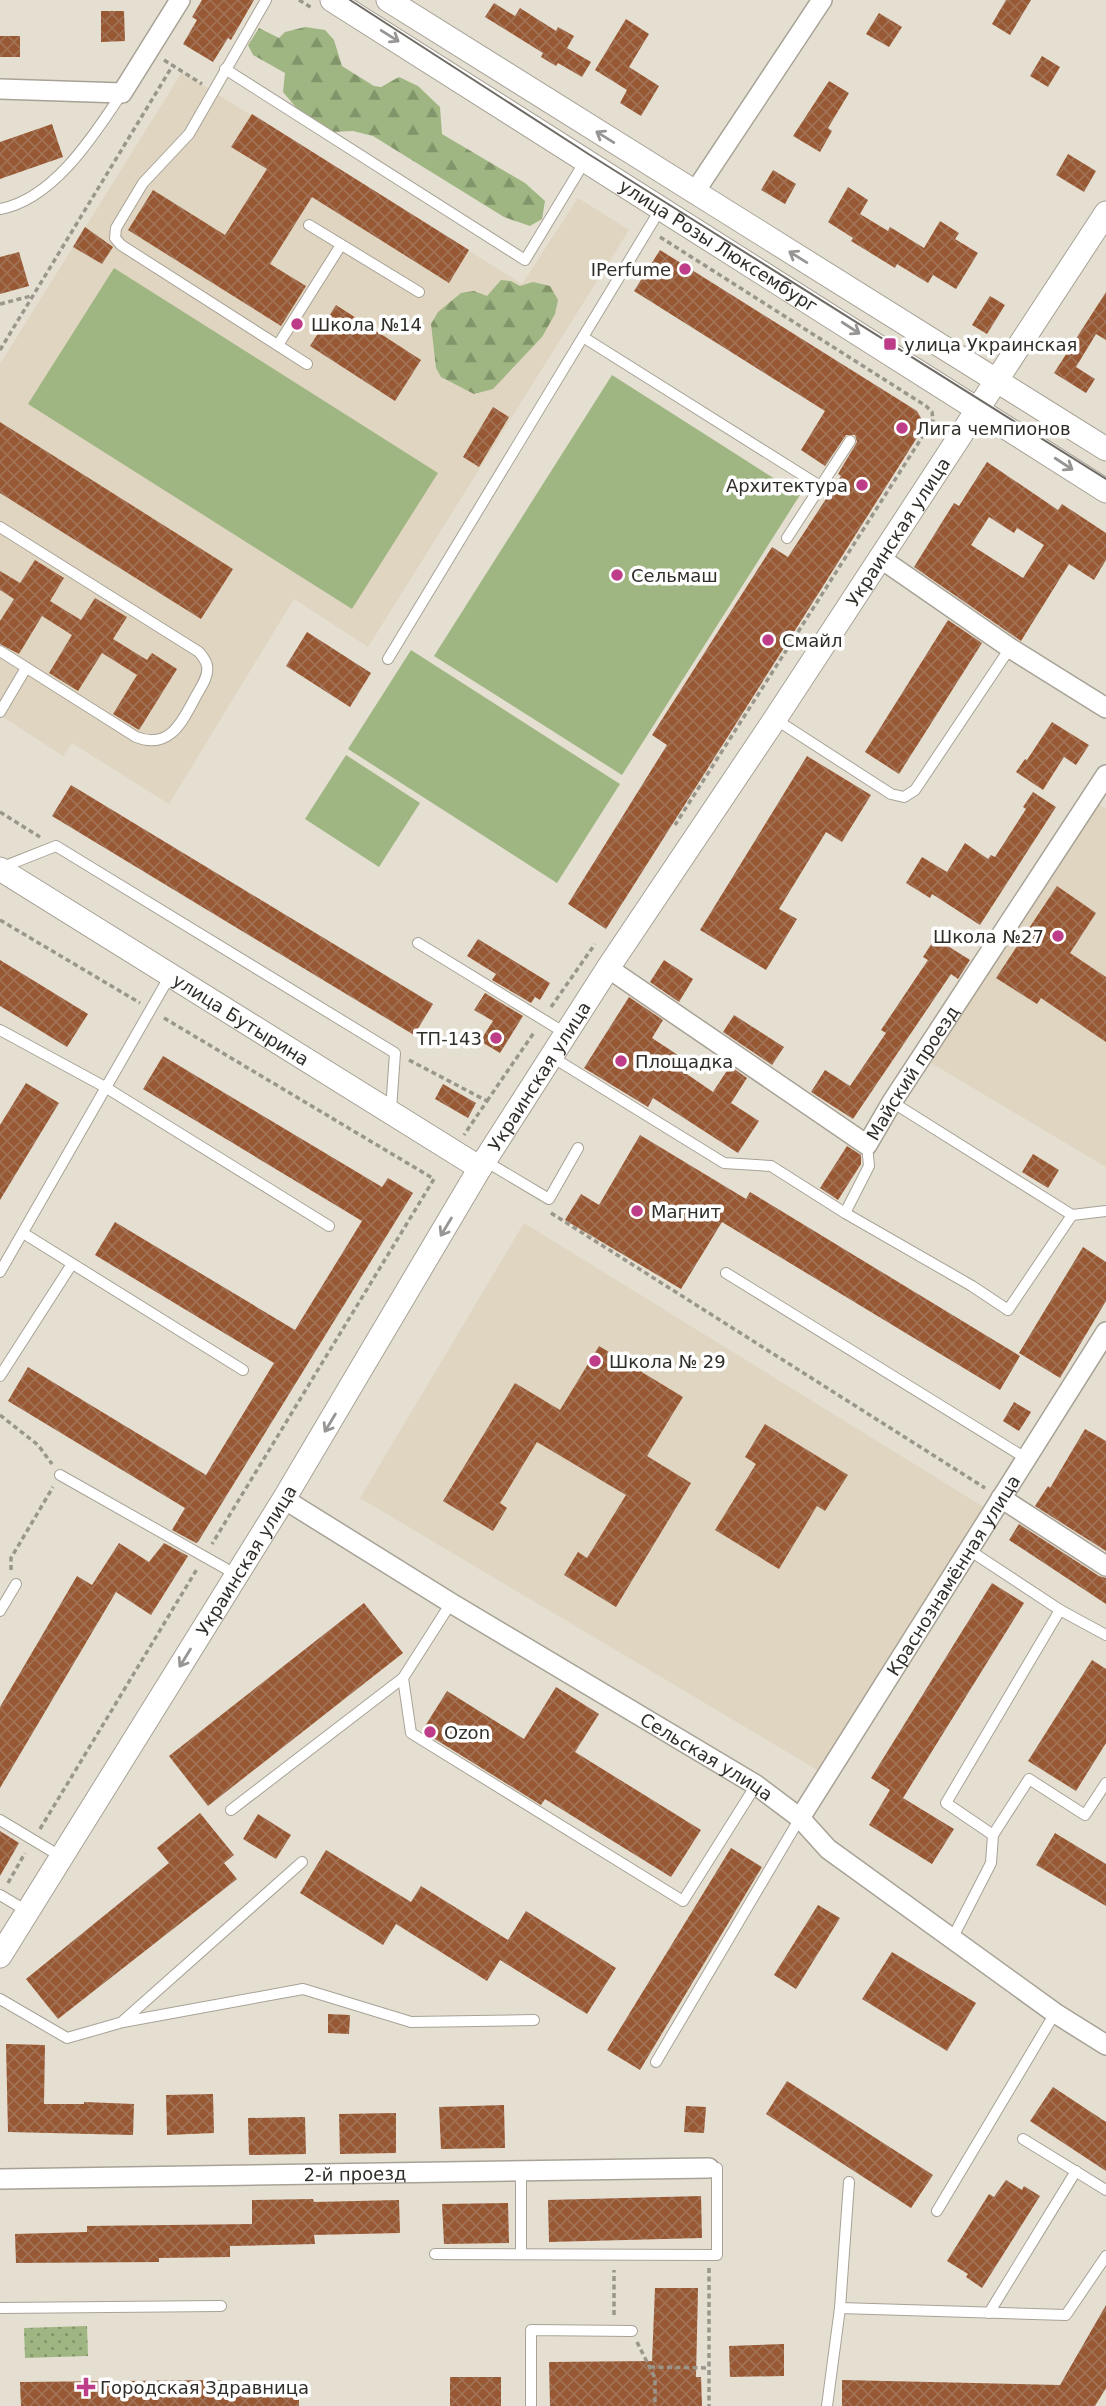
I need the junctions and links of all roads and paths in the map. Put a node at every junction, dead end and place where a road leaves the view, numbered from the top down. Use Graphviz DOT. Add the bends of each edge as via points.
graph roads {
  1 [pos="180,0"];
  2 [pos="266,0"];
  3 [pos="299,0"];
  4 [pos="388,0"];
  5 [pos="822,0"];
  6 [pos="327,7"];
  7 [pos="149,50"];
  8 [pos="173,65"];
  9 [pos="225,69"];
  10 [pos="0,89"];
  11 [pos="213,90"];
  12 [pos="122,93"];
  13 [pos="586,159"];
  14 [pos="694,193"];
  15 [pos="661,207"];
  16 [pos="0,209"];
  17 [pos="1106,213"];
  18 [pos="309,225"];
  19 [pos="648,229"];
  20 [pos="341,244"];
  21 [pos="419,292"];
  22 [pos="33,296"];
  23 [pos="0,304"];
  24 [pos="583,337"];
  25 [pos="278,345"];
  26 [pos="0,350"];
  27 [pos="307,364"];
  28 [pos="996,379"];
  29 [pos="978,408"];
  30 [pos="850,441"];
  31 [pos="1106,449"];
  32 [pos="820,486"];
  33 [pos="1106,491"];
  34 [pos="0,527"];
  35 [pos="786,538"];
  36 [pos="880,558"];
  37 [pos="1010,648"];
  38 [pos="0,652"];
  39 [pos="388,659"];
  40 [pos="26,668"];
  41 [pos="1106,708"];
  42 [pos="0,712"];
  43 [pos="775,719"];
  44 [pos="1106,775"];
  45 [pos="0,812"];
  46 [pos="673,829"];
  47 [pos="56,846"];
  48 [pos="0,868"];
  49 [pos="598,941"];
  50 [pos="418,943"];
  51 [pos="608,968"];
  52 [pos="172,974"];
  53 [pos="543,1019"];
  54 [pos="0,1030"];
  55 [pos="566,1034"];
  56 [pos="395,1053"];
  57 [pos="551,1057"];
  58 [pos="105,1087"];
  59 [pos="487,1101"];
  60 [pos="892,1102"];
  61 [pos="391,1114"];
  62 [pos="867,1145"];
  63 [pos="578,1148"];
  64 [pos="453,1152"];
  65 [pos="483,1165"];
  66 [pos="434,1179"];
  67 [pos="1106,1211"];
  68 [pos="550,1212"];
  69 [pos="845,1213"];
  70 [pos="1072,1215"];
  71 [pos="330,1226"];
  72 [pos="23,1233"];
  73 [pos="72,1264"];
  74 [pos="0,1272"];
  75 [pos="726,1273"];
  76 [pos="1106,1332"];
  77 [pos="243,1370"];
  78 [pos="0,1376"];
  79 [pos="0,1415"];
  80 [pos="1027,1459"];
  81 [pos="60,1475"];
  82 [pos="1001,1498"];
  83 [pos="284,1499"];
  84 [pos="969,1550"];
  85 [pos="1106,1566"];
  86 [pos="237,1576"];
  87 [pos="16,1584"];
  88 [pos="451,1604"];
  89 [pos="1060,1610"];
  90 [pos="0,1611"];
  91 [pos="1106,1635"];
  92 [pos="403,1678"];
  93 [pos="1106,1783"];
  94 [pos="756,1785"];
  95 [pos="231,1810"];
  96 [pos="800,1818"];
  97 [pos="0,1820"];
  98 [pos="993,1835"];
  99 [pos="61,1857"];
  100 [pos="302,1862"];
  101 [pos="0,1895"];
  102 [pos="28,1911"];
  103 [pos="953,1937"];
  104 [pos="0,1956"];
  105 [pos="0,1999"];
  106 [pos="1055,2013"];
  107 [pos="534,2021"];
  108 [pos="123,2022"];
  109 [pos="1106,2045"];
  110 [pos="656,2062"];
  111 [pos="1023,2140"];
  112 [pos="709,2168"];
  113 [pos="521,2169"];
  114 [pos="1076,2171"];
  115 [pos="0,2179"];
  116 [pos="849,2182"];
  117 [pos="1106,2190"];
  118 [pos="937,2211"];
  119 [pos="435,2254"];
  120 [pos="521,2254"];
  121 [pos="614,2255"];
  122 [pos="709,2256"];
  123 [pos="1106,2256"];
  124 [pos="221,2306"];
  125 [pos="0,2308"];
  126 [pos="839,2308"];
  127 [pos="989,2313"];
  128 [pos="614,2331"];
  129 [pos="632,2332"];
  130 [pos="649,2367"];
  131 [pos="709,2368"];
  132 [pos="531,2406"];
  133 [pos="655,2406"];
  134 [pos="709,2406"];
  135 [pos="827,2406"];
  1 -- 7 [label="street"];
  2 -- 9 [label="lane"];
  3 -- 6 [label="path"];
  14 -- 4 [label="street, улица Розы Люксембург, one-way"];
  5 -- 14 [label="street"];
  6 -- 13 [label="street, улица Розы Люксембург, one-way"];
  7 -- 8 [label="path"];
  7 -- 12 [label="street"];
  8 -- 11 [label="path"];
  8 -- 22 [label="path"];
  9 -- 11 [label="lane"];
  9 -- 13 [label="lane" via="525,260"];
  10 -- 12 [label="street"];
  11 -- 25 [label="lane" via="189,134 143,183 116,228 115,238"];
  12 -- 16 [label="lane" via="60,175 38,192"];
  13 -- 15 [label="street, улица Розы Люксембург"];
  28 -- 14 [label="street, улица Розы Люксембург, one-way"];
  15 -- 19 [label="lane"];
  15 -- 29 [label="street, улица Розы Люксембург, one-way"];
  17 -- 28 [label="street, Украинская улица"];
  18 -- 20 [label="lane"];
  19 -- 24 [label="lane"];
  19 -- 46 [label="path" via="926,406 933,420"];
  20 -- 21 [label="lane"];
  20 -- 25 [label="lane"];
  22 -- 23 [label="path"];
  22 -- 26 [label="path"];
  24 -- 32 [label="lane"];
  24 -- 39 [label="lane"];
  25 -- 27 [label="lane"];
  28 -- 29 [label="street, Украинская улица"];
  28 -- 31 [label="street, улица Розы Люксембург"];
  29 -- 33 [label="street, улица Розы Люксембург, one-way"];
  29 -- 36 [label="street, Украинская улица"];
  30 -- 32 [label="lane"];
  32 -- 35 [label="lane"];
  34 -- 40 [label="lane" via="199,652 208,668 176,729 147,741"];
  36 -- 37 [label="street"];
  36 -- 43 [label="street, Украинская улица"];
  37 -- 41 [label="street"];
  37 -- 43 [label="lane" via="915,790 904,797 891,794"];
  38 -- 40 [label="lane"];
  40 -- 42 [label="lane"];
  43 -- 51 [label="street, Украинская улица"];
  44 -- 60 [label="street, Майский проезд"];
  45 -- 47 [label="path"];
  47 -- 48 [label="lane"];
  47 -- 56 [label="lane"];
  48 -- 52 [label="street, улица Бутырина"];
  49 -- 53 [label="path"];
  50 -- 53 [label="lane"];
  51 -- 55 [label="street, Украинская улица"];
  51 -- 62 [label="street, Майский проезд"];
  52 -- 58 [label="lane"];
  52 -- 61 [label="street, улица Бутырина"];
  53 -- 55 [label="lane"];
  53 -- 59 [label="path"];
  54 -- 58 [label="lane"];
  55 -- 57 [label="street, Украинская улица"];
  56 -- 59 [label="path"];
  56 -- 61 [label="lane"];
  57 -- 65 [label="street, Украинская улица"];
  57 -- 69 [label="lane" via="723,1163 771,1166"];
  58 -- 71 [label="lane"];
  58 -- 72 [label="lane"];
  59 -- 64 [label="path"];
  60 -- 62 [label="street, Майский проезд"];
  60 -- 70 [label="lane"];
  61 -- 64 [label="street, улица Бутырина"];
  62 -- 69 [label="lane" via="869,1166"];
  63 -- 65 [label="lane" via="549,1199"];
  64 -- 65 [label="street, улица Бутырина"];
  64 -- 66 [label="path"];
  65 -- 83 [label="street, Украинская улица, one-way"];
  67 -- 70 [label="lane"];
  68 -- 82 [label="path"];
  69 -- 70 [label="lane" via="1007,1310"];
  72 -- 73 [label="lane"];
  72 -- 74 [label="lane"];
  73 -- 77 [label="lane"];
  73 -- 78 [label="lane"];
  75 -- 80 [label="lane"];
  76 -- 80 [label="street, Краснознамённая улица"];
  79 -- 81 [label="path" via="38,1445"];
  80 -- 82 [label="street, Краснознамённая улица"];
  81 -- 86 [label="lane"];
  81 -- 87 [label="path" via="11,1558"];
  82 -- 84 [label="street, Краснознамённая улица"];
  82 -- 85 [label="street"];
  83 -- 86 [label="street, Украинская улица"];
  83 -- 88 [label="street, Сельская улица"];
  84 -- 89 [label="lane"];
  84 -- 96 [label="street, Краснознамённая улица"];
  86 -- 99 [label="street, Украинская улица, one-way"];
  87 -- 90 [label="lane"];
  88 -- 92 [label="lane"];
  88 -- 94 [label="street, Сельская улица"];
  89 -- 91 [label="lane"];
  89 -- 98 [label="lane" via="946,1803"];
  92 -- 94 [label="lane" via="411,1733 682,1901"];
  92 -- 95 [label="lane"];
  93 -- 98 [label="lane" via="1085,1815 1028,1779"];
  94 -- 96 [label="street, Сельская улица"];
  96 -- 103 [label="street, Сельская улица" via="828,1849"];
  96 -- 110 [label="lane"];
  97 -- 99 [label="lane"];
  98 -- 103 [label="lane" via="991,1863"];
  99 -- 102 [label="street, Украинская улица"];
  100 -- 108 [label="lane"];
  101 -- 102 [label="lane"];
  102 -- 104 [label="street, Украинская улица"];
  103 -- 106 [label="street, Сельская улица"];
  105 -- 108 [label="lane" via="67,2038"];
  106 -- 109 [label="street, Сельская улица"];
  106 -- 118 [label="lane"];
  107 -- 108 [label="lane" via="411,2022 303,1989"];
  111 -- 114 [label="lane"];
  112 -- 113 [label="street, 2-й проезд"];
  112 -- 122 [label="lane" via="717,2168 717,2255"];
  113 -- 115 [label="street, 2-й проезд"];
  113 -- 120 [label="lane"];
  114 -- 117 [label="lane"];
  114 -- 127 [label="lane"];
  116 -- 126 [label="lane"];
  119 -- 120 [label="lane"];
  120 -- 121 [label="lane"];
  121 -- 122 [label="lane"];
  121 -- 128 [label="path"];
  122 -- 131 [label="path"];
  123 -- 127 [label="lane" via="1066,2315"];
  124 -- 125 [label="lane"];
  126 -- 127 [label="lane"];
  126 -- 135 [label="lane"];
  128 -- 129 [label="lane"];
  128 -- 132 [label="lane" via="531,2330"];
  129 -- 130 [label="path"];
  130 -- 131 [label="path"];
  130 -- 133 [label="path" via="655,2378"];
  131 -- 134 [label="path"];
}
